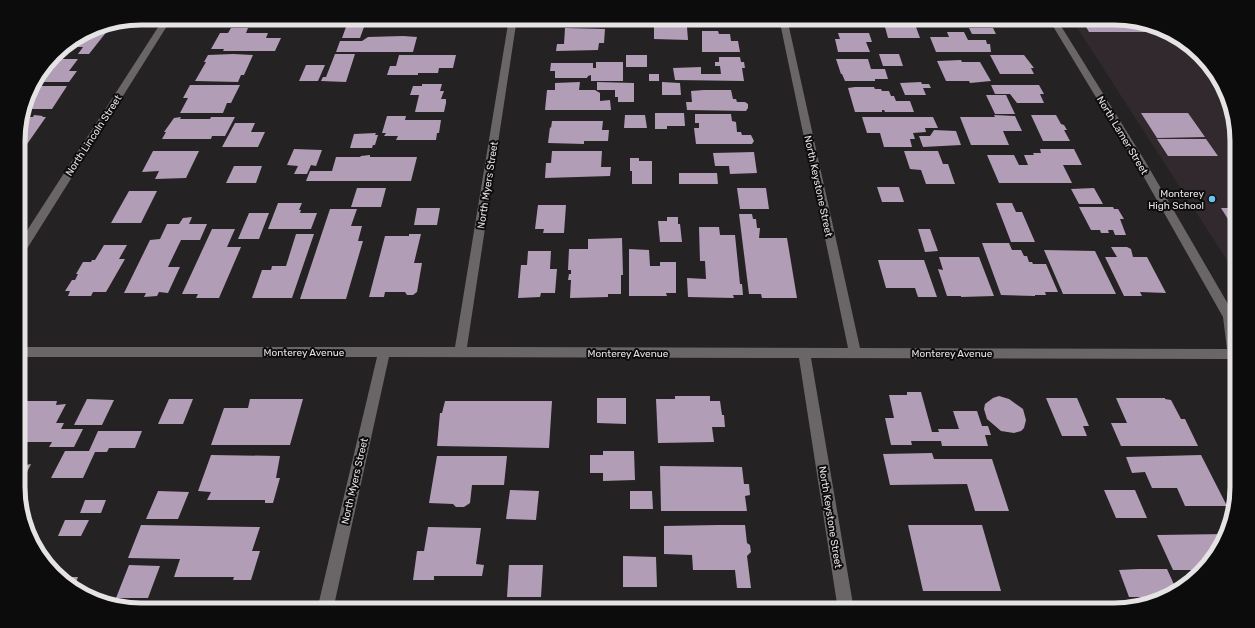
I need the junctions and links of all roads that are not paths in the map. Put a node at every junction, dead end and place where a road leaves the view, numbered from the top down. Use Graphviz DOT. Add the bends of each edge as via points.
graph roads {
  1 [pos="164,25"];
  2 [pos="512,25"];
  3 [pos="785,25"];
  4 [pos="1056,25"];
  5 [pos="25,241"];
  6 [pos="1230,327"];
  7 [pos="25,352"];
  8 [pos="384,352"];
  9 [pos="460,352"];
  10 [pos="804,353"];
  11 [pos="855,353"];
  12 [pos="1230,354"];
  13 [pos="327,603"];
  14 [pos="845,603"];
  1 -- 5 [label="street, North Lincoln Street"];
  2 -- 9 [label="street, North Myers Street"];
  3 -- 11 [label="street, North Keystone Street"];
  4 -- 6 [label="street, North Lamer Street" via="1141,164 1228,316"];
  7 -- 8 [label="street, Monterey Avenue"];
  8 -- 9 [label="street, Monterey Avenue"];
  8 -- 13 [label="street, North Myers Street"];
  9 -- 10 [label="street, Monterey Avenue"];
  10 -- 11 [label="street, Monterey Avenue"];
  10 -- 14 [label="street, North Keystone Street"];
  11 -- 12 [label="street, Monterey Avenue"];
}
